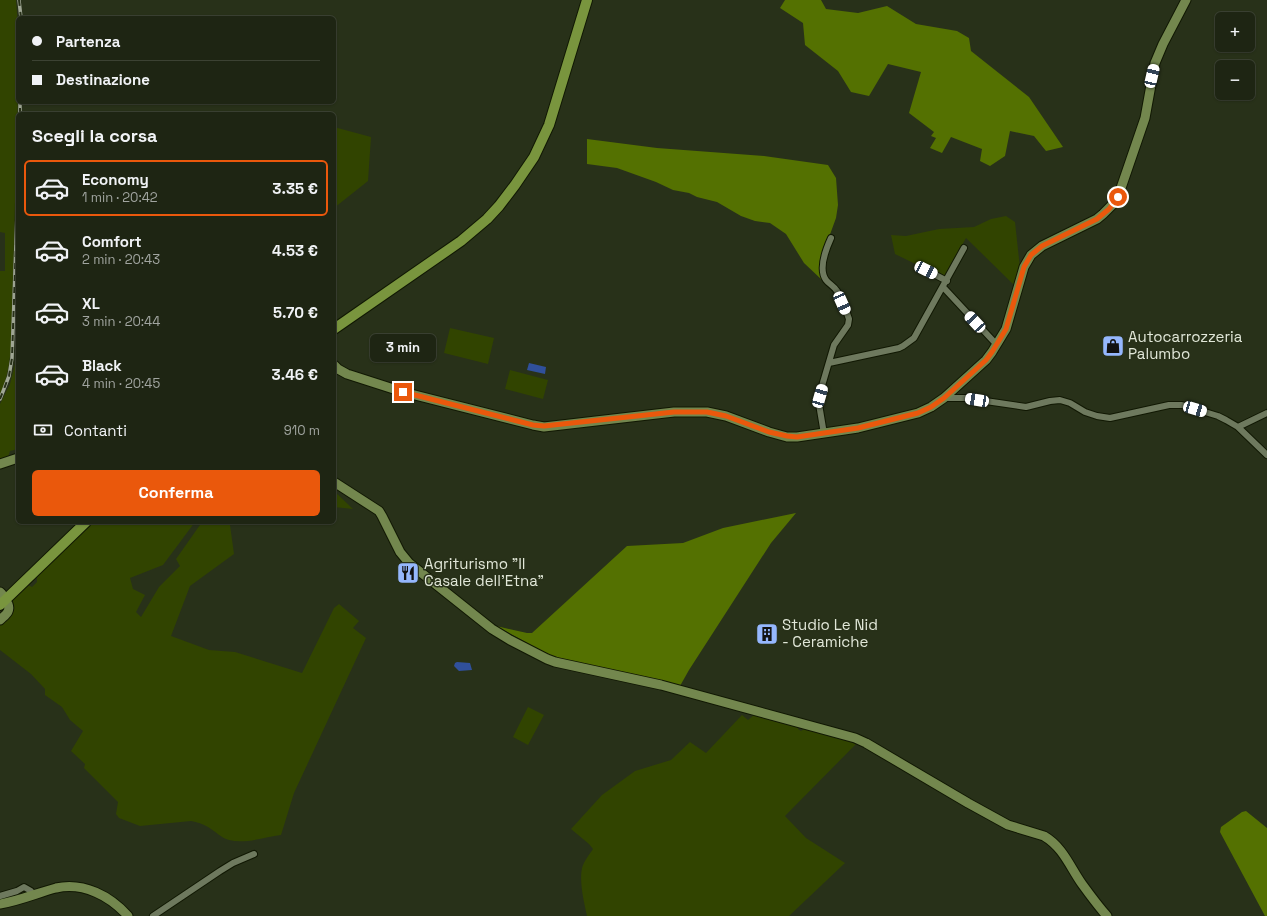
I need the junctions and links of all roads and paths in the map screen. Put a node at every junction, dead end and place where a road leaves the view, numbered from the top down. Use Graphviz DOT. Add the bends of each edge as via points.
graph roads {
  1 [pos="587,0"];
  2 [pos="1186,0"];
  3 [pos="831,238"];
  4 [pos="964,248"];
  5 [pos="926,270"];
  6 [pos="947,281"];
  7 [pos="943,287"];
  8 [pos="336,328"];
  9 [pos="997,345"];
  10 [pos="829,363"];
  11 [pos="336,369"];
  12 [pos="944,398"];
  13 [pos="1267,413"];
  14 [pos="1238,427"];
  15 [pos="824,434"];
  16 [pos="1267,455"];
  17 [pos="16,459"];
  18 [pos="4,462"];
  19 [pos="336,483"];
  20 [pos="84,524"];
  21 [pos="2,601"];
  22 [pos="0,620"];
  23 [pos="254,854"];
  24 [pos="0,896"];
  25 [pos="33,896"];
  26 [pos="0,904"];
  27 [pos="128,916"];
  28 [pos="153,916"];
  29 [pos="1108,916"];
  1 -- 8 [label="main road" via="549,125 534,157 511,191 487,219 461,241"];
  2 -- 9 [label="street" via="1155,63 1145,118 1118,197 1097,219 1042,246 1031,255 1024,267 1006,329"];
  3 -- 10 [label="street" via="824,258 824,275 836,290 849,320 834,345"];
  4 -- 6 [label="street"];
  5 -- 6 [label="street"];
  6 -- 7 [label="street"];
  7 -- 9 [label="street"];
  7 -- 10 [label="street" via="914,338 904,346"];
  9 -- 12 [label="street" via="986,360"];
  10 -- 15 [label="street" via="819,404"];
  11 -- 15 [label="street" via="403,392 533,425 544,426 674,412 707,412 787,436"];
  12 -- 14 [label="street" via="965,398 1026,407 1060,400 1104,418 1169,405 1182,405 1218,416"];
  12 -- 15 [label="street" via="924,410 905,417"];
  13 -- 14 [label="street"];
  14 -- 16 [label="street"];
  17 -- 18 [label="street"];
  19 -- 29 [label="street" via="379,511 400,552 409,563 492,629 510,640 555,662 661,686 860,740 1008,825 1049,839 1064,855 1082,884"];
  20 -- 21 [label="main road"];
  21 -- 22 [label="street" via="9,608 8,613"];
  23 -- 28 [label="street" via="233,863"];
  24 -- 25 [label="street" via="24,887 31,890"];
  25 -- 26 [label="street"];
  25 -- 27 [label="street" via="57,888 83,888 107,898"];
}
